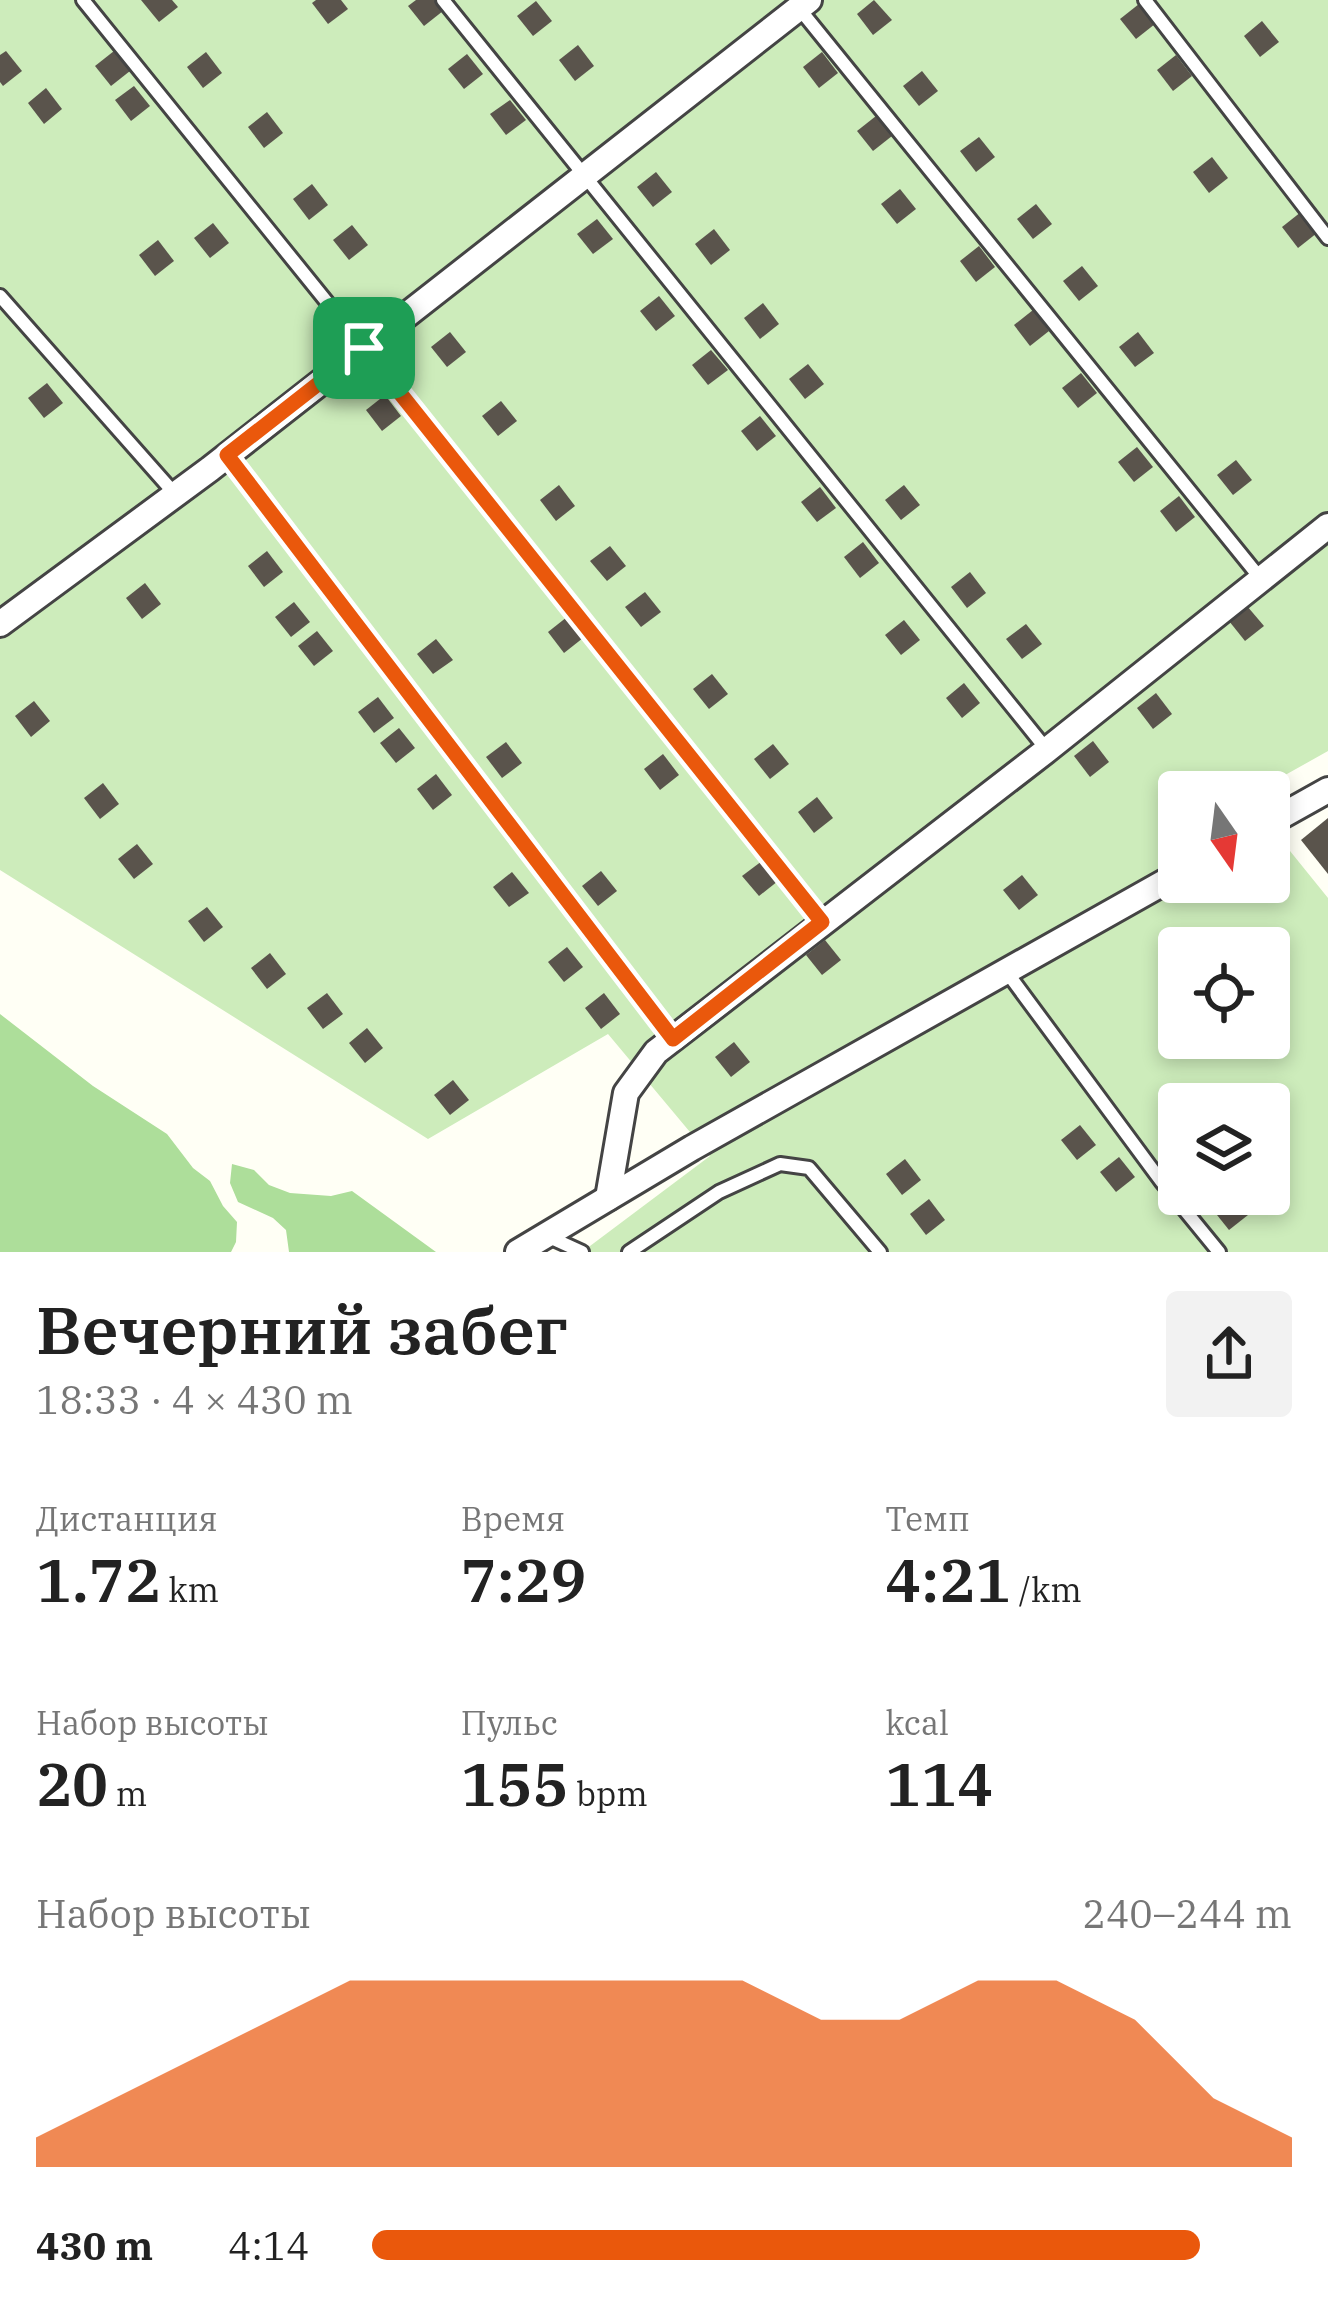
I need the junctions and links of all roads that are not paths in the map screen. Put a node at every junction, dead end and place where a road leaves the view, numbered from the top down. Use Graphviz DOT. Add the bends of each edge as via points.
graph roads {
  1 [pos="83,0"];
  2 [pos="443,0"];
  3 [pos="1145,0"];
  4 [pos="800,3"];
  5 [pos="584,177"];
  6 [pos="1328,238"];
  7 [pos="0,296"];
  8 [pos="364,348"];
  9 [pos="227,455"];
  10 [pos="175,494"];
  11 [pos="1328,526"];
  12 [pos="1262,580"];
  13 [pos="0,624"];
  14 [pos="1047,750"];
  15 [pos="1328,790"];
  16 [pos="1290,812"];
  17 [pos="1158,886"];
  18 [pos="822,922"];
  19 [pos="1006,971"];
  20 [pos="673,1039"];
  21 [pos="608,1198"];
  22 [pos="546,1235"];
  23 [pos="518,1252"];
  24 [pos="582,1252"];
  25 [pos="629,1252"];
  26 [pos="880,1252"];
  27 [pos="1219,1252"];
  1 -- 8 [label="lane"];
  2 -- 5 [label="lane"];
  3 -- 6 [label="lane"];
  4 -- 5 [label="street"];
  4 -- 12 [label="lane"];
  5 -- 8 [label="street"];
  5 -- 14 [label="lane"];
  7 -- 10 [label="lane"];
  8 -- 9 [label="street"];
  8 -- 18 [label="lane"];
  9 -- 10 [label="street"];
  9 -- 20 [label="lane"];
  10 -- 13 [label="street"];
  11 -- 12 [label="street"];
  12 -- 14 [label="street"];
  14 -- 18 [label="street"];
  15 -- 16 [label="street"];
  17 -- 19 [label="street"];
  18 -- 20 [label="street"];
  19 -- 21 [label="street"];
  19 -- 27 [label="lane"];
  20 -- 21 [label="street" via="626,1094"];
  21 -- 22 [label="street"];
  22 -- 23 [label="street"];
  22 -- 24 [label="lane"];
  25 -- 26 [label="lane" via="719,1192 780,1164 809,1168"];
}
